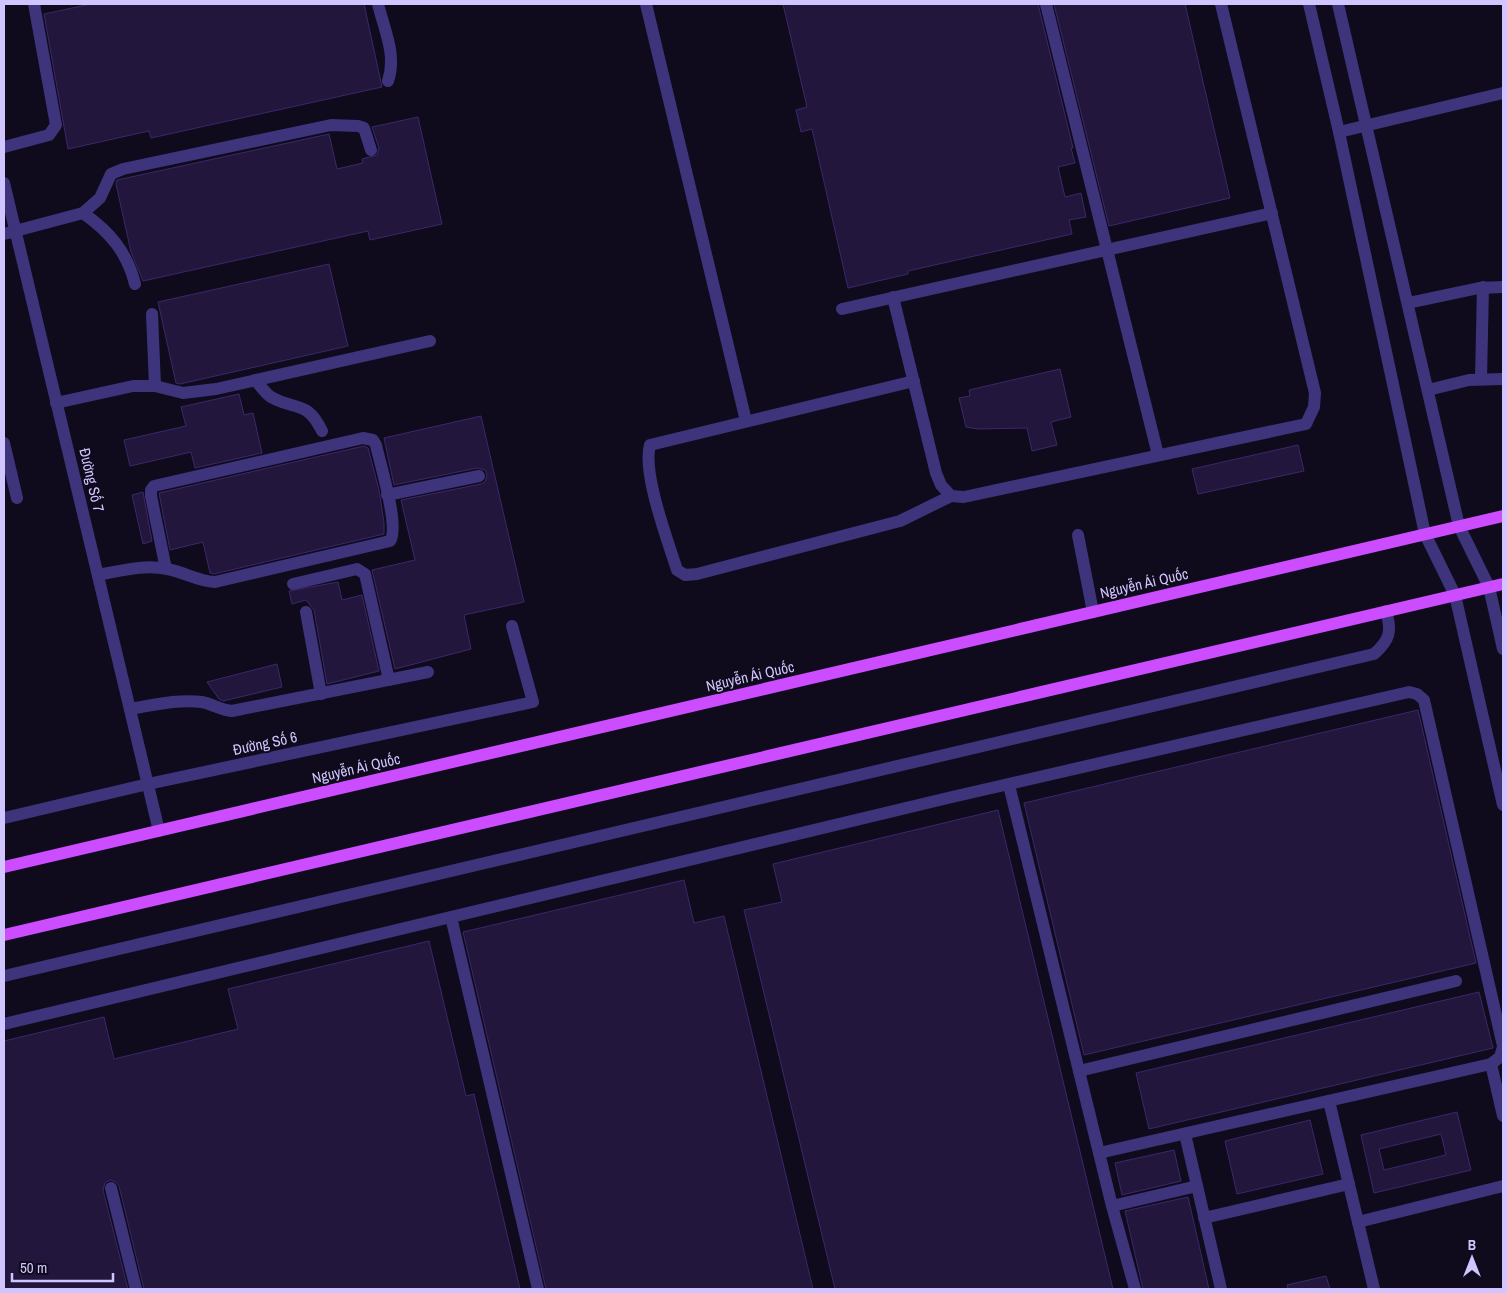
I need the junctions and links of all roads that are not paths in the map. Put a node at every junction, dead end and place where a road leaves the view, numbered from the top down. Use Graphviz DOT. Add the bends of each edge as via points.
graph roads {
  1 [pos="34,4"];
  2 [pos="378,4"];
  3 [pos="646,4"];
  4 [pos="1046,4"];
  5 [pos="1221,4"];
  6 [pos="1309,4"];
  7 [pos="1338,4"];
  8 [pos="388,81"];
  9 [pos="1503,93"];
  10 [pos="1366,125"];
  11 [pos="1339,132"];
  12 [pos="4,147"];
  13 [pos="371,150"];
  14 [pos="4,183"];
  15 [pos="1272,212"];
  16 [pos="83,214"];
  17 [pos="10,233"];
  18 [pos="1107,250"];
  19 [pos="135,284"];
  20 [pos="1483,287"];
  21 [pos="1503,287"];
  22 [pos="893,298"];
  23 [pos="1408,303"];
  24 [pos="842,309"];
  25 [pos="152,314"];
  26 [pos="430,341"];
  27 [pos="1481,379"];
  28 [pos="1503,379"];
  29 [pos="255,380"];
  30 [pos="914,381"];
  31 [pos="155,386"];
  32 [pos="1428,390"];
  33 [pos="56,403"];
  34 [pos="746,420"];
  35 [pos="322,431"];
  36 [pos="4,443"];
  37 [pos="1158,456"];
  38 [pos="7,472"];
  39 [pos="479,476"];
  40 [pos="387,495"];
  41 [pos="952,496"];
  42 [pos="17,498"];
  43 [pos="1503,516"];
  44 [pos="1459,526"];
  45 [pos="1425,534"];
  46 [pos="1078,535"];
  47 [pos="166,569"];
  48 [pos="98,575"];
  49 [pos="293,584"];
  50 [pos="1503,584"];
  51 [pos="1489,587"];
  52 [pos="1455,595"];
  53 [pos="306,612"];
  54 [pos="1093,612"];
  55 [pos="1386,612"];
  56 [pos="512,626"];
  57 [pos="1503,648"];
  58 [pos="428,672"];
  59 [pos="389,680"];
  60 [pos="321,694"];
  61 [pos="130,709"];
  62 [pos="148,784"];
  63 [pos="1009,785"];
  64 [pos="1503,806"];
  65 [pos="4,818"];
  66 [pos="159,831"];
  67 [pos="4,867"];
  68 [pos="451,917"];
  69 [pos="4,935"];
  70 [pos="4,976"];
  71 [pos="1456,981"];
  72 [pos="4,1024"];
  73 [pos="1503,1046"];
  74 [pos="1491,1064"];
  75 [pos="1079,1071"];
  76 [pos="1329,1101"];
  77 [pos="1503,1116"];
  78 [pos="1185,1134"];
  79 [pos="1099,1153"];
  80 [pos="1349,1184"];
  81 [pos="1197,1186"];
  82 [pos="1503,1186"];
  83 [pos="111,1188"];
  84 [pos="1112,1206"];
  85 [pos="1204,1218"];
  86 [pos="1358,1222"];
  87 [pos="136,1289"];
  88 [pos="538,1289"];
  89 [pos="1135,1289"];
  90 [pos="1221,1289"];
  91 [pos="1374,1289"];
  1 -- 12 [label="street" via="56,125 49,135"];
  2 -- 8 [label="street" via="392,64"];
  3 -- 34 [label="street"];
  4 -- 18 [label="street"];
  5 -- 15 [label="street"];
  6 -- 11 [label="street"];
  7 -- 10 [label="street"];
  9 -- 10 [label="street"];
  10 -- 11 [label="street"];
  10 -- 23 [label="street"];
  11 -- 45 [label="street"];
  13 -- 16 [label="street" via="364,128 331,125 123,169 110,174 100,198"];
  14 -- 17 [label="street, Đường Số 7"];
  15 -- 18 [label="street"];
  15 -- 37 [label="street" via="1315,392 1310,417 1306,424"];
  16 -- 17 [label="street"];
  16 -- 19 [label="street" via="102,226 115,240 126,258"];
  17 -- 33 [label="street, Đường Số 7"];
  18 -- 22 [label="street"];
  18 -- 37 [label="street"];
  20 -- 21 [label="street"];
  20 -- 23 [label="street"];
  20 -- 27 [label="street"];
  22 -- 24 [label="street"];
  22 -- 30 [label="street"];
  23 -- 32 [label="street"];
  25 -- 31 [label="street"];
  26 -- 29 [label="street"];
  27 -- 28 [label="street"];
  27 -- 32 [label="street"];
  29 -- 31 [label="street" via="184,392"];
  29 -- 35 [label="street" via="270,396 306,409 315,417"];
  30 -- 34 [label="street"];
  30 -- 41 [label="street" via="936,473"];
  31 -- 33 [label="street" via="133,386"];
  32 -- 44 [label="street"];
  33 -- 48 [label="street, Đường Số 7"];
  34 -- 41 [label="street" via="650,445 647,455 659,515 677,570 685,575 812,546 900,521"];
  36 -- 38 [label="street"];
  37 -- 41 [label="street" via="964,497"];
  38 -- 42 [label="street"];
  39 -- 40 [label="street"];
  40 -- 47 [label="street" via="394,534 385,544 215,582 203,582"];
  40 -- 47 [label="street" via="376,445 373,440 363,438 271,461 163,482 151,490"];
  43 -- 44 [label="main road, Nguyễn Ái Quốc"];
  44 -- 45 [label="main road, Nguyễn Ái Quốc"];
  44 -- 51 [label="street"];
  45 -- 52 [label="street"];
  45 -- 54 [label="main road, Nguyễn Ái Quốc"];
  46 -- 54 [label="street"];
  47 -- 48 [label="street" via="139,568"];
  48 -- 61 [label="street, Đường Số 7"];
  49 -- 59 [label="street" via="362,570"];
  50 -- 51 [label="main road"];
  51 -- 52 [label="main road"];
  51 -- 57 [label="street"];
  52 -- 55 [label="main road"];
  52 -- 64 [label="street"];
  53 -- 60 [label="street"];
  54 -- 66 [label="main road, Nguyễn Ái Quốc"];
  55 -- 69 [label="main road"];
  55 -- 70 [label="street" via="1390,628 1384,645 1374,654"];
  56 -- 62 [label="street, Đường Số 6" via="533,702"];
  58 -- 59 [label="street"];
  59 -- 60 [label="street"];
  60 -- 61 [label="street" via="232,712 219,710 205,702 187,700"];
  61 -- 62 [label="street, Đường Số 7"];
  62 -- 65 [label="street, Đường Số 6"];
  62 -- 66 [label="street, Đường Số 7"];
  63 -- 68 [label="street"];
  63 -- 73 [label="street" via="1409,692 1417,694 1424,700"];
  63 -- 75 [label="street"];
  66 -- 67 [label="main road, Nguyễn Ái Quốc"];
  68 -- 72 [label="street"];
  68 -- 88 [label="street"];
  71 -- 75 [label="street"];
  73 -- 74 [label="street" via="1500,1057"];
  74 -- 76 [label="street"];
  74 -- 77 [label="street"];
  75 -- 79 [label="street"];
  76 -- 78 [label="street"];
  76 -- 80 [label="street"];
  78 -- 79 [label="street"];
  78 -- 81 [label="street"];
  79 -- 84 [label="street"];
  80 -- 85 [label="street"];
  80 -- 86 [label="street"];
  81 -- 84 [label="street"];
  81 -- 85 [label="street"];
  82 -- 86 [label="street"];
  83 -- 87 [label="street"];
  84 -- 89 [label="street"];
  85 -- 90 [label="street"];
  86 -- 91 [label="street"];
}
